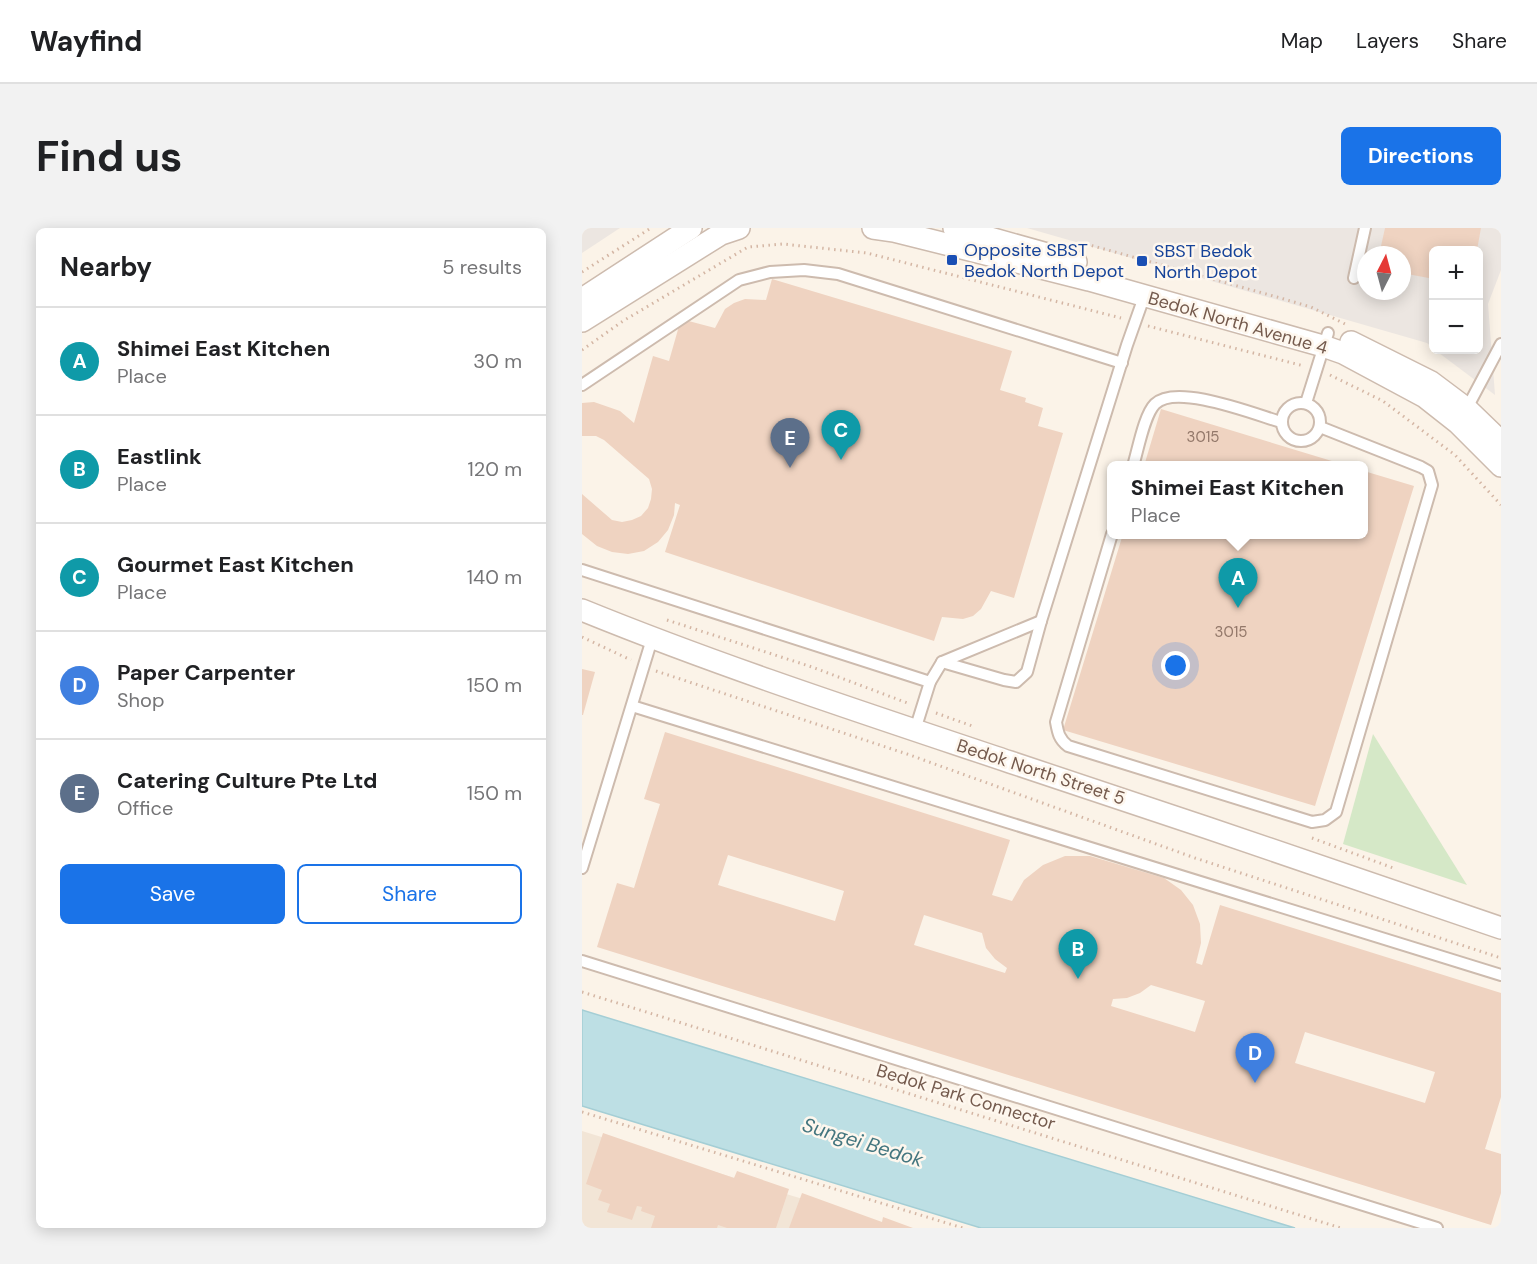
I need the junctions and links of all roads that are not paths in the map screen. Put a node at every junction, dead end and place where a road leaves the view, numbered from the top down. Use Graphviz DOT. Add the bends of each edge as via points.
graph roads {
  1 [pos="692,228"];
  2 [pos="739,228"];
  3 [pos="873,228"];
  4 [pos="954,228"];
  5 [pos="1365,228"];
  6 [pos="1354,278"];
  7 [pos="1144,297"];
  8 [pos="582,299"];
  9 [pos="582,321"];
  10 [pos="1325,339"];
  11 [pos="1501,344"];
  12 [pos="1122,363"];
  13 [pos="582,386"];
  14 [pos="1306,403"];
  15 [pos="1462,416"];
  16 [pos="1281,422"];
  17 [pos="1320,427"];
  18 [pos="1501,442"];
  19 [pos="1134,461"];
  20 [pos="1501,466"];
  21 [pos="1111,539"];
  22 [pos="582,570"];
  23 [pos="582,610"];
  24 [pos="1041,621"];
  25 [pos="652,639"];
  26 [pos="942,662"];
  27 [pos="930,682"];
  28 [pos="632,706"];
  29 [pos="915,730"];
  30 [pos="582,868"];
  31 [pos="1501,928"];
  32 [pos="582,961"];
  33 [pos="1501,975"];
  34 [pos="1437,1228"];
  1 -- 8 [label="street"];
  2 -- 9 [label="street" via="722,234"];
  3 -- 7 [label="street, Bedok North Avenue 4" via="1078,277"];
  4 -- 10 [label="street, Bedok North Avenue 4"];
  5 -- 6 [label="lane"];
  7 -- 10 [label="street, Bedok North Avenue 4"];
  7 -- 12 [label="lane"];
  10 -- 14 [label="lane"];
  10 -- 15 [label="street, Bedok North Avenue 4" via="1346,339 1431,381"];
  11 -- 15 [label="lane"];
  12 -- 13 [label="lane" via="838,274 804,270 770,272 739,280"];
  12 -- 24 [label="lane"];
  14 -- 16 [label="lane" via="1289,406"];
  14 -- 17 [label="lane" via="1315,408"];
  15 -- 18 [label="street, Bedok North Avenue 4"];
  15 -- 20 [label="street, Bedok North Avenue 4"];
  16 -- 17 [label="lane" via="1289,438 1298,441 1315,435"];
  16 -- 19 [label="lane" via="1192,396 1170,396 1156,402 1149,411"];
  17 -- 21 [label="lane" via="1421,466 1428,471 1432,485 1336,812 1330,817 1312,822 1062,741 1056,722"];
  22 -- 27 [label="lane"];
  23 -- 25 [label="street, Bedok North Street 5"];
  24 -- 26 [label="lane"];
  24 -- 26 [label="lane" via="1027,672 1016,681"];
  25 -- 28 [label="lane"];
  25 -- 29 [label="street, Bedok North Street 5"];
  26 -- 27 [label="lane"];
  27 -- 29 [label="lane"];
  28 -- 30 [label="lane"];
  28 -- 33 [label="lane"];
  29 -- 31 [label="street, Bedok North Street 5"];
  32 -- 34 [label="lane"];
}
